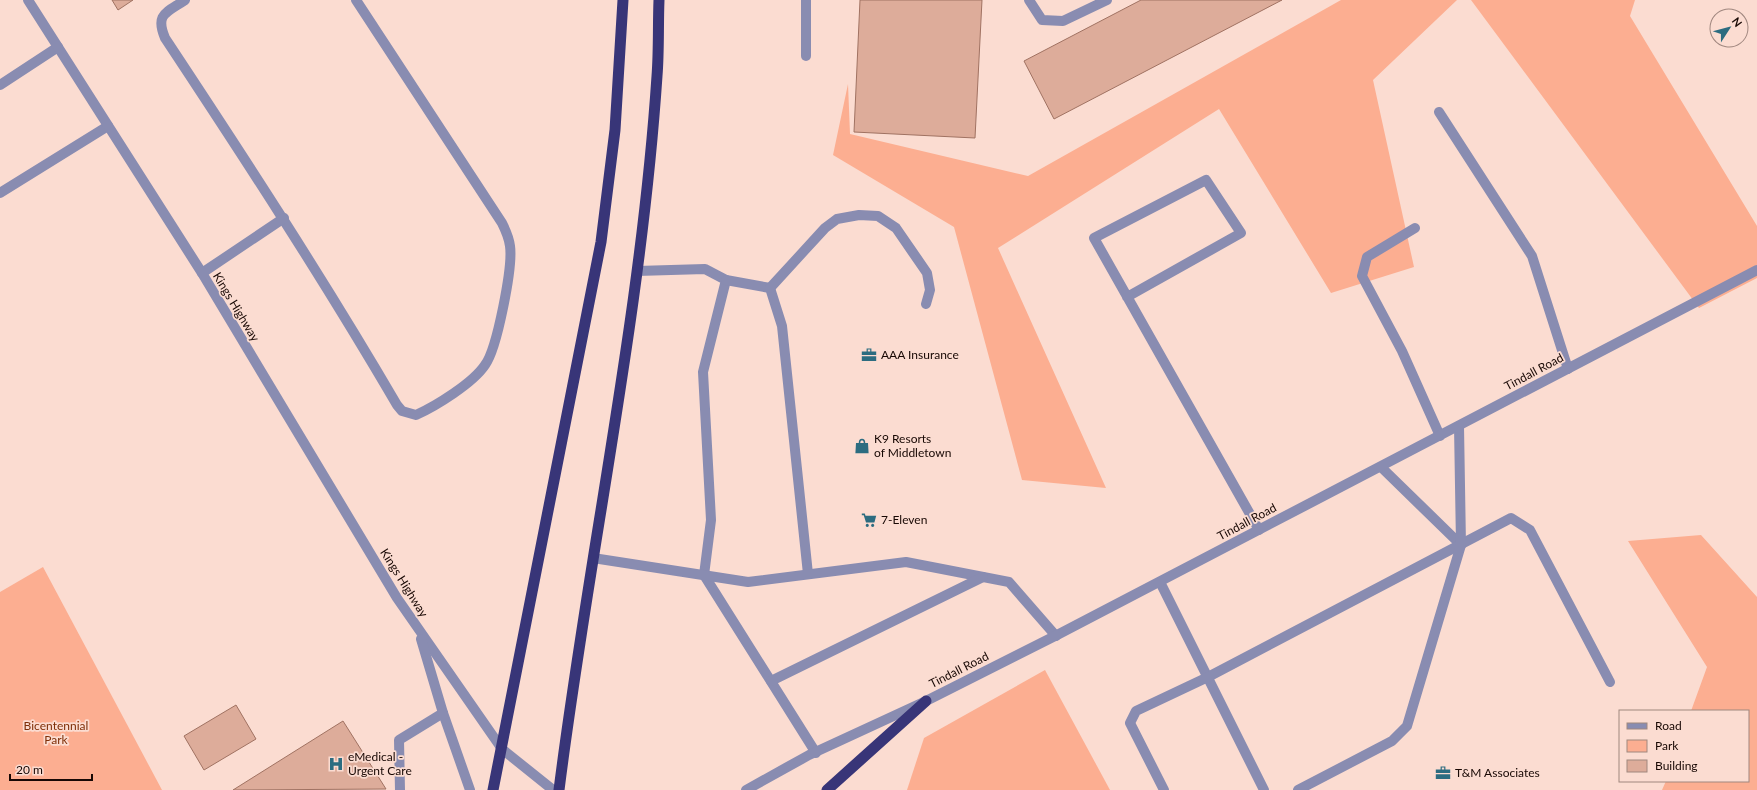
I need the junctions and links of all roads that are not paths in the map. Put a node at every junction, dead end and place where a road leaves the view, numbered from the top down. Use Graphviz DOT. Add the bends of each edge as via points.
graph roads {
  1 [pos="28,0"];
  2 [pos="184,0"];
  3 [pos="356,0"];
  4 [pos="623,0"];
  5 [pos="659,0"];
  6 [pos="806,0"];
  7 [pos="1029,0"];
  8 [pos="1107,0"];
  9 [pos="58,47"];
  10 [pos="806,56"];
  11 [pos="0,85"];
  12 [pos="1439,112"];
  13 [pos="108,126"];
  14 [pos="0,193"];
  15 [pos="284,218"];
  16 [pos="1415,228"];
  17 [pos="1757,270"];
  18 [pos="637,271"];
  19 [pos="202,274"];
  20 [pos="726,280"];
  21 [pos="770,288"];
  22 [pos="1127,297"];
  23 [pos="926,304"];
  24 [pos="1568,369"];
  25 [pos="1459,426"];
  26 [pos="1440,436"];
  27 [pos="1381,466"];
  28 [pos="1259,530"];
  29 [pos="1460,545"];
  30 [pos="593,558"];
  31 [pos="808,574"];
  32 [pos="704,575"];
  33 [pos="983,577"];
  34 [pos="1160,582"];
  35 [pos="418,630"];
  36 [pos="1056,636"];
  37 [pos="1208,677"];
  38 [pos="771,681"];
  39 [pos="1610,682"];
  40 [pos="926,701"];
  41 [pos="443,713"];
  42 [pos="502,749"];
  43 [pos="816,752"];
  44 [pos="400,790"];
  45 [pos="470,790"];
  46 [pos="493,790"];
  47 [pos="553,790"];
  48 [pos="559,790"];
  49 [pos="746,790"];
  50 [pos="827,790"];
  51 [pos="1164,790"];
  52 [pos="1264,790"];
  53 [pos="1298,790"];
  1 -- 9 [label="street, Kings Highway"];
  2 -- 15 [label="street" via="162,17 160,26 165,38"];
  3 -- 15 [label="street" via="508,234 511,257 508,281 494,348 479,374 423,412 416,415 402,411"];
  4 -- 42 [label="highway" via="614,130 601,242"];
  5 -- 18 [label="highway" via="657,75"];
  6 -- 10 [label="street"];
  7 -- 8 [label="street" via="1042,20 1063,21"];
  9 -- 11 [label="street"];
  9 -- 13 [label="street, Kings Highway"];
  12 -- 24 [label="street" via="1532,256"];
  13 -- 14 [label="street"];
  13 -- 19 [label="street, Kings Highway"];
  15 -- 19 [label="street"];
  16 -- 26 [label="street" via="1367,257 1362,276 1402,351"];
  17 -- 24 [label="street, Tindall Road"];
  18 -- 20 [label="street" via="705,269"];
  18 -- 30 [label="highway"];
  19 -- 35 [label="street, Kings Highway"];
  20 -- 21 [label="street"];
  20 -- 32 [label="street" via="703,372 711,520"];
  21 -- 23 [label="street" via="824,228 837,219 859,215 878,216 896,228 927,273 930,290"];
  21 -- 31 [label="street" via="782,326"];
  22 -- 22 [label="street" via="1240,233 1206,180 1094,238"];
  22 -- 28 [label="street"];
  24 -- 25 [label="street, Tindall Road"];
  25 -- 26 [label="street, Tindall Road"];
  25 -- 29 [label="street"];
  26 -- 27 [label="street, Tindall Road"];
  27 -- 28 [label="street, Tindall Road"];
  27 -- 29 [label="street"];
  28 -- 34 [label="street, Tindall Road"];
  29 -- 37 [label="street"];
  29 -- 39 [label="street" via="1511,518 1530,530"];
  29 -- 53 [label="street" via="1407,726 1392,741"];
  30 -- 32 [label="street"];
  30 -- 48 [label="highway"];
  31 -- 32 [label="street" via="748,582"];
  31 -- 33 [label="street" via="906,562"];
  32 -- 38 [label="street"];
  33 -- 36 [label="street" via="1009,582"];
  33 -- 38 [label="street"];
  34 -- 36 [label="street, Tindall Road"];
  34 -- 37 [label="street"];
  35 -- 41 [label="street, Kings Highway"];
  35 -- 42 [label="street, Kings Highway"];
  36 -- 40 [label="street, Tindall Road"];
  37 -- 51 [label="street" via="1136,711 1130,723"];
  37 -- 52 [label="street"];
  38 -- 43 [label="street"];
  40 -- 43 [label="street, Tindall Road"];
  40 -- 50 [label="highway"];
  41 -- 44 [label="street" via="399,740"];
  41 -- 45 [label="street, Kings Highway"];
  42 -- 46 [label="highway"];
  42 -- 47 [label="street, Kings Highway"];
  43 -- 49 [label="street, Tindall Road"];
}
